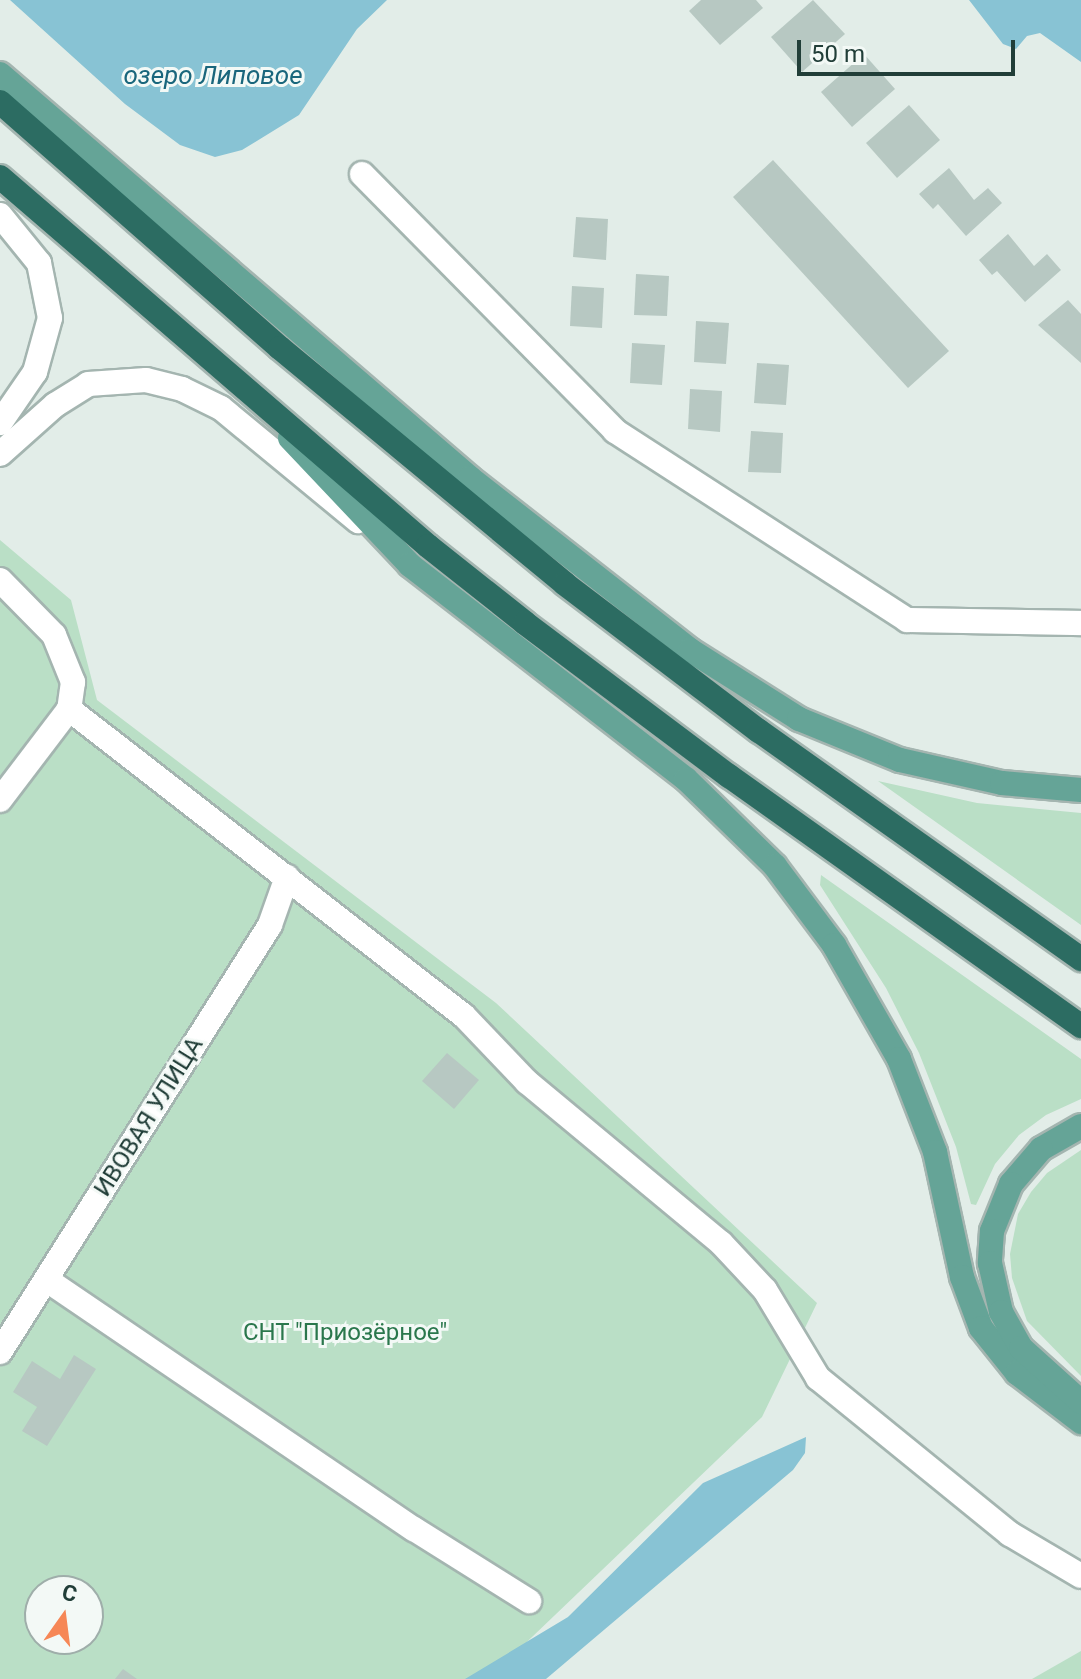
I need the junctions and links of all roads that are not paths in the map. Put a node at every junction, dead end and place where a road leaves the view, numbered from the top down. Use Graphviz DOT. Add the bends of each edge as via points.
graph roads {
  1 [pos="0,74"];
  2 [pos="0,102"];
  3 [pos="362,174"];
  4 [pos="0,177"];
  5 [pos="0,215"];
  6 [pos="244,390"];
  7 [pos="0,423"];
  8 [pos="0,454"];
  9 [pos="410,565"];
  10 [pos="0,580"];
  11 [pos="525,623"];
  12 [pos="1081,623"];
  13 [pos="69,709"];
  14 [pos="1081,790"];
  15 [pos="0,800"];
  16 [pos="287,877"];
  17 [pos="1081,959"];
  18 [pos="1081,1026"];
  19 [pos="1081,1126"];
  20 [pos="47,1280"];
  21 [pos="0,1352"];
  22 [pos="1081,1402"];
  23 [pos="1081,1422"];
  24 [pos="1081,1576"];
  25 [pos="529,1601"];
  1 -- 14 [label="main road" via="470,478 690,650 799,719 900,760 1002,783"];
  2 -- 17 [label="highway" via="280,348 553,574 759,731"];
  3 -- 12 [label="street" via="615,431 907,620"];
  4 -- 6 [label="highway"];
  5 -- 7 [label="street" via="39,263 50,318 35,372"];
  6 -- 9 [label="main road"];
  6 -- 11 [label="highway"];
  8 -- 9 [label="street" via="55,405 88,384 123,378 182,389 221,408"];
  9 -- 11 [label="street"];
  9 -- 23 [label="main road" via="686,779 751,839 804,902 873,1007 924,1117 962,1277 981,1328 1017,1373"];
  10 -- 13 [label="street" via="54,635 73,682"];
  11 -- 18 [label="highway" via="729,776"];
  13 -- 15 [label="street"];
  13 -- 16 [label="street"];
  16 -- 20 [label="street, ИВОВАЯ УЛИЦА" via="270,925"];
  16 -- 24 [label="street" via="464,1016 527,1082 721,1243 765,1290 818,1378 1010,1534"];
  19 -- 22 [label="main road" via="1041,1149 1011,1184 992,1231 990,1263 1001,1312 1021,1348"];
  20 -- 21 [label="street, ИВОВАЯ УЛИЦА"];
  20 -- 25 [label="street"];
}
